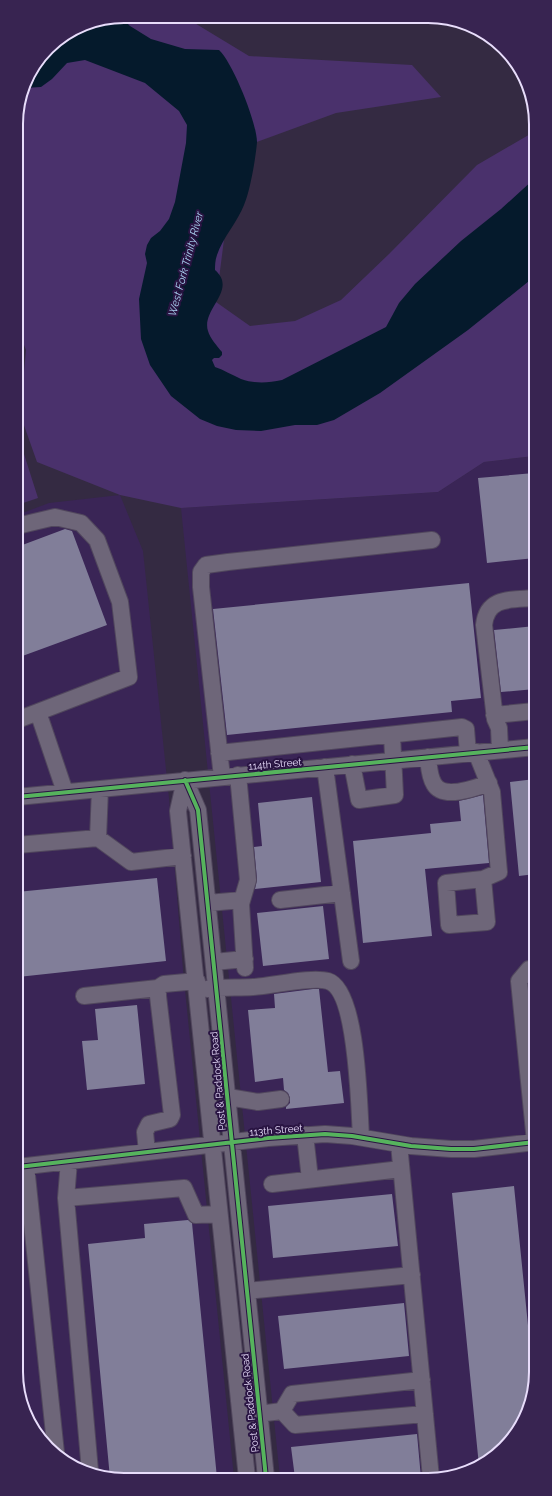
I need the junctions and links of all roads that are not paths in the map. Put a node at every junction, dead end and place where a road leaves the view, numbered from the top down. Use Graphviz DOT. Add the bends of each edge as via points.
graph roads {
  1 [pos="23,525"];
  2 [pos="432,540"];
  3 [pos="529,599"];
  4 [pos="38,712"];
  5 [pos="529,713"];
  6 [pos="494,716"];
  7 [pos="23,718"];
  8 [pos="392,735"];
  9 [pos="529,747"];
  10 [pos="500,750"];
  11 [pos="219,753"];
  12 [pos="472,753"];
  13 [pos="428,757"];
  14 [pos="394,760"];
  15 [pos="352,764"];
  16 [pos="325,767"];
  17 [pos="238,775"];
  18 [pos="222,777"];
  19 [pos="185,780"];
  20 [pos="489,783"];
  21 [pos="100,788"];
  22 [pos="65,792"];
  23 [pos="23,796"];
  24 [pos="98,838"];
  25 [pos="23,844"];
  26 [pos="183,856"];
  27 [pos="483,879"];
  28 [pos="342,893"];
  29 [pos="242,900"];
  30 [pos="280,900"];
  31 [pos="208,903"];
  32 [pos="351,961"];
  33 [pos="214,962"];
  34 [pos="529,970"];
  35 [pos="197,986"];
  36 [pos="158,988"];
  37 [pos="217,988"];
  38 [pos="84,996"];
  39 [pos="529,1060"];
  40 [pos="227,1099"];
  41 [pos="281,1099"];
  42 [pos="310,1135"];
  43 [pos="361,1137"];
  44 [pos="231,1142"];
  45 [pos="529,1143"];
  46 [pos="212,1144"];
  47 [pos="399,1144"];
  48 [pos="147,1152"];
  49 [pos="69,1161"];
  50 [pos="23,1167"];
  51 [pos="401,1169"];
  52 [pos="315,1179"];
  53 [pos="23,1183"];
  54 [pos="272,1184"];
  55 [pos="66,1198"];
  56 [pos="24,1199"];
  57 [pos="219,1214"];
  58 [pos="412,1275"];
  59 [pos="247,1291"];
  60 [pos="422,1380"];
  61 [pos="282,1411"];
  62 [pos="260,1414"];
  63 [pos="425,1414"];
  64 [pos="240,1416"];
  65 [pos="55,1445"];
  66 [pos="90,1467"];
  67 [pos="246,1473"];
  68 [pos="266,1473"];
  69 [pos="431,1473"];
  1 -- 4 [label="street" via="55,517 81,523 97,540 120,602 129,677"];
  2 -- 11 [label="street" via="206,565 201,572 201,587"];
  3 -- 6 [label="street" via="500,601 490,607 484,616"];
  4 -- 7 [label="street"];
  4 -- 22 [label="street"];
  5 -- 6 [label="street"];
  6 -- 10 [label="street" via="499,728"];
  8 -- 11 [label="street"];
  8 -- 12 [label="street" via="465,727"];
  8 -- 14 [label="street"];
  9 -- 10 [label="street, 114th Street"];
  10 -- 12 [label="street, 114th Street"];
  11 -- 18 [label="street"];
  12 -- 13 [label="street, 114th Street"];
  12 -- 20 [label="street"];
  13 -- 14 [label="street, 114th Street"];
  13 -- 20 [label="street" via="431,778 434,786 440,790 460,792"];
  14 -- 15 [label="street, 114th Street"];
  14 -- 15 [label="street" via="395,795 359,800"];
  15 -- 16 [label="street, 114th Street"];
  16 -- 17 [label="street, 114th Street"];
  16 -- 28 [label="street"];
  17 -- 18 [label="street, 114th Street"];
  17 -- 29 [label="street" via="248,880"];
  18 -- 19 [label="street, 114th Street"];
  19 -- 21 [label="street, 114th Street"];
  19 -- 26 [label="street, Post & Paddock Road" via="178,812"];
  19 -- 31 [label="street, Post & Paddock Road" via="198,810"];
  20 -- 27 [label="street" via="499,872"];
  21 -- 22 [label="street, 114th Street"];
  21 -- 24 [label="street"];
  22 -- 23 [label="street, 114th Street"];
  24 -- 25 [label="street"];
  24 -- 26 [label="street" via="130,862"];
  26 -- 35 [label="street, Post & Paddock Road"];
  28 -- 30 [label="street"];
  28 -- 32 [label="street"];
  29 -- 31 [label="street"];
  29 -- 33 [label="street" via="245,964"];
  31 -- 33 [label="street, Post & Paddock Road"];
  33 -- 37 [label="street, Post & Paddock Road"];
  34 -- 39 [label="street" via="519,981"];
  35 -- 36 [label="street" via="164,984"];
  35 -- 37 [label="street"];
  35 -- 46 [label="street, Post & Paddock Road"];
  36 -- 38 [label="street"];
  36 -- 48 [label="street" via="172,1115 170,1119 149,1124 145,1132"];
  37 -- 40 [label="street, Post & Paddock Road"];
  37 -- 43 [label="street" via="317,980 330,981 339,989 348,1010 353,1034"];
  40 -- 41 [label="street" via="258,1102"];
  40 -- 44 [label="street, Post & Paddock Road"];
  42 -- 43 [label="street, 113th Street"];
  42 -- 44 [label="street, 113th Street"];
  42 -- 52 [label="street"];
  43 -- 47 [label="street, 113th Street"];
  44 -- 46 [label="street, 113th Street"];
  44 -- 59 [label="street, Post & Paddock Road"];
  45 -- 47 [label="street, 113th Street" via="474,1149"];
  46 -- 48 [label="street, 113th Street"];
  46 -- 57 [label="street, Post & Paddock Road"];
  47 -- 51 [label="street"];
  48 -- 49 [label="street, 113th Street"];
  49 -- 50 [label="street, 113th Street"];
  49 -- 55 [label="street"];
  51 -- 52 [label="street"];
  51 -- 58 [label="street"];
  52 -- 54 [label="street"];
  53 -- 56 [label="street"];
  55 -- 57 [label="street" via="184,1188 196,1215"];
  55 -- 66 [label="street"];
  56 -- 65 [label="street"];
  57 -- 64 [label="street, Post & Paddock Road"];
  58 -- 59 [label="street"];
  58 -- 60 [label="street"];
  59 -- 62 [label="street, Post & Paddock Road"];
  60 -- 61 [label="street" via="292,1394"];
  60 -- 63 [label="street"];
  61 -- 62 [label="street"];
  61 -- 63 [label="street" via="295,1425"];
  62 -- 64 [label="street"];
  62 -- 68 [label="street, Post & Paddock Road"];
  63 -- 69 [label="street"];
  64 -- 67 [label="street, Post & Paddock Road"];
}
